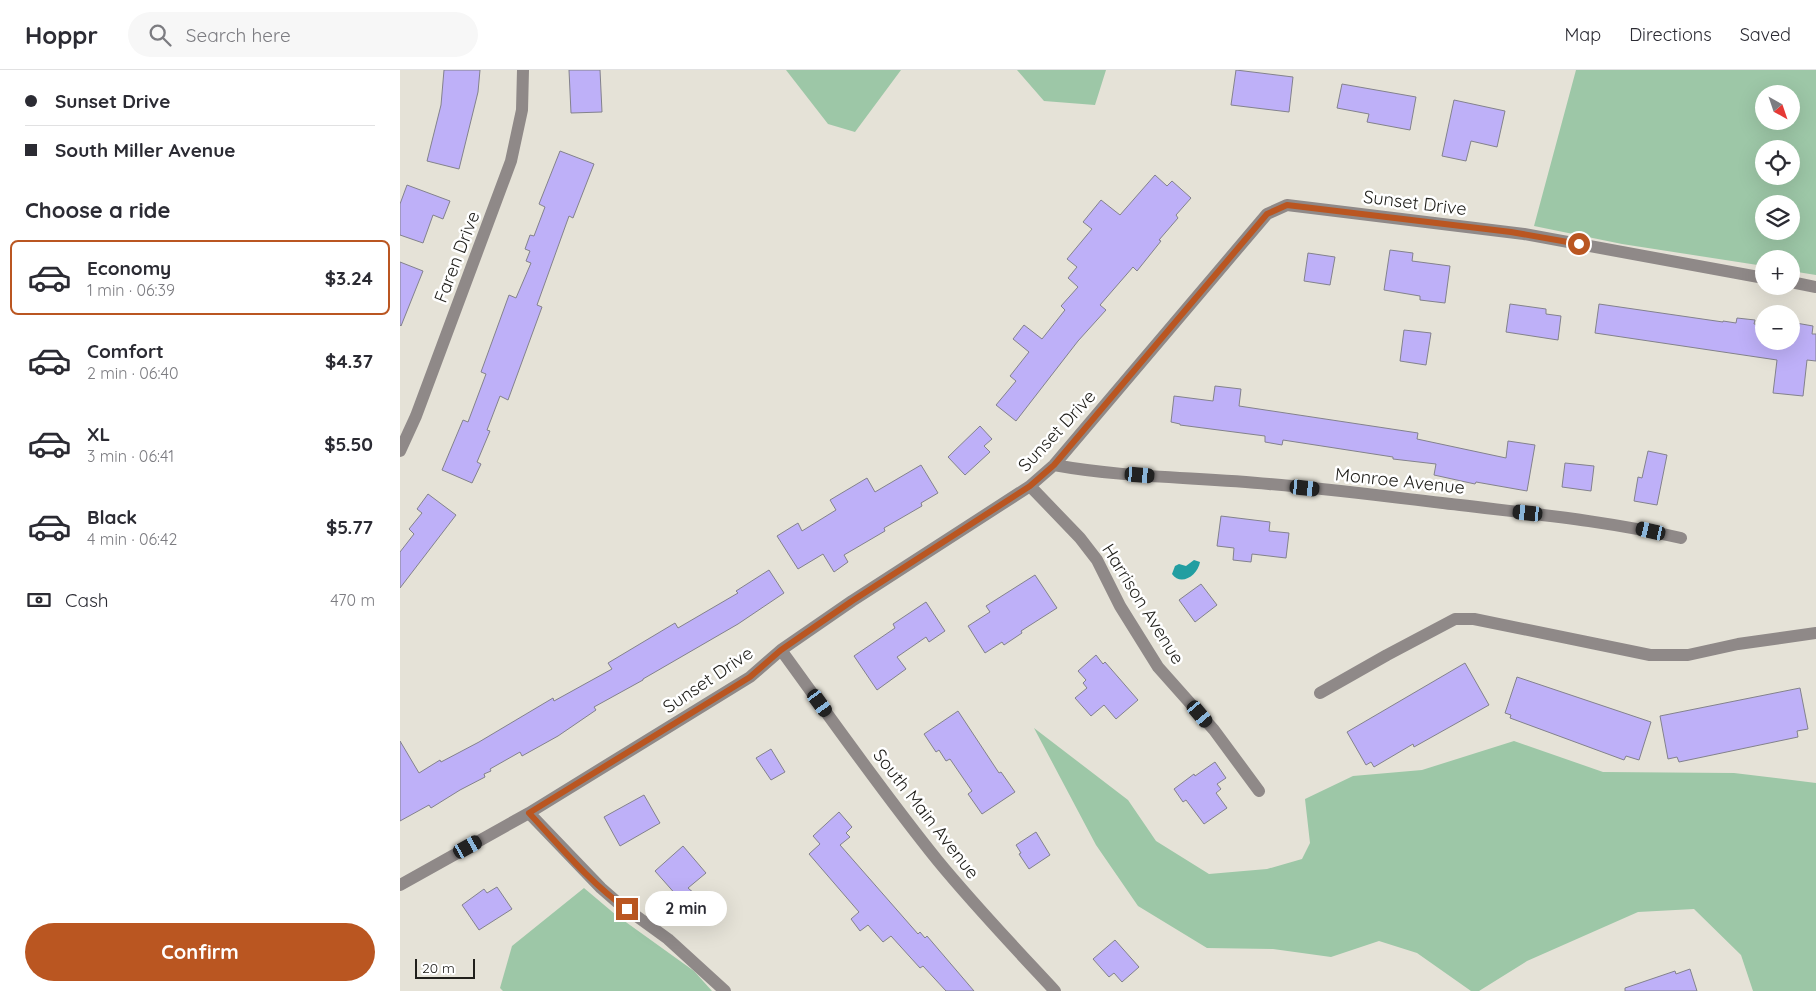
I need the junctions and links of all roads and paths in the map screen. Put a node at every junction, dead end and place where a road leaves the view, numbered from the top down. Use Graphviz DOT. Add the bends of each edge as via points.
graph roads {
  1 [pos="523,70"];
  2 [pos="1755,276"];
  3 [pos="1800,284"];
  4 [pos="1816,287"];
  5 [pos="400,451"];
  6 [pos="1054,465"];
  7 [pos="1030,486"];
  8 [pos="1681,538"];
  9 [pos="1816,633"];
  10 [pos="781,650"];
  11 [pos="1320,693"];
  12 [pos="1259,791"];
  13 [pos="529,813"];
  14 [pos="400,885"];
  15 [pos="725,991"];
  16 [pos="1055,991"];
  1 -- 5 [label="street, Faren Drive" via="522,110 511,161"];
  2 -- 6 [label="street, Sunset Drive" via="1524,234 1287,205 1267,214"];
  3 -- 4 [label="street"];
  6 -- 7 [label="street, Sunset Drive"];
  6 -- 8 [label="street, Monroe Avenue" via="1156,477 1268,484 1559,516 1636,527"];
  7 -- 10 [label="street, Sunset Drive"];
  7 -- 12 [label="street, Harrison Avenue" via="1097,560 1120,606 1158,667 1214,730"];
  9 -- 11 [label="street" via="1688,655 1650,655 1474,619 1454,619"];
  10 -- 13 [label="street, Sunset Drive" via="750,677"];
  10 -- 16 [label="street, South Main Avenue" via="937,859 977,908"];
  13 -- 14 [label="street, Sunset Drive"];
  13 -- 15 [label="street" via="616,902 668,939"];
}
